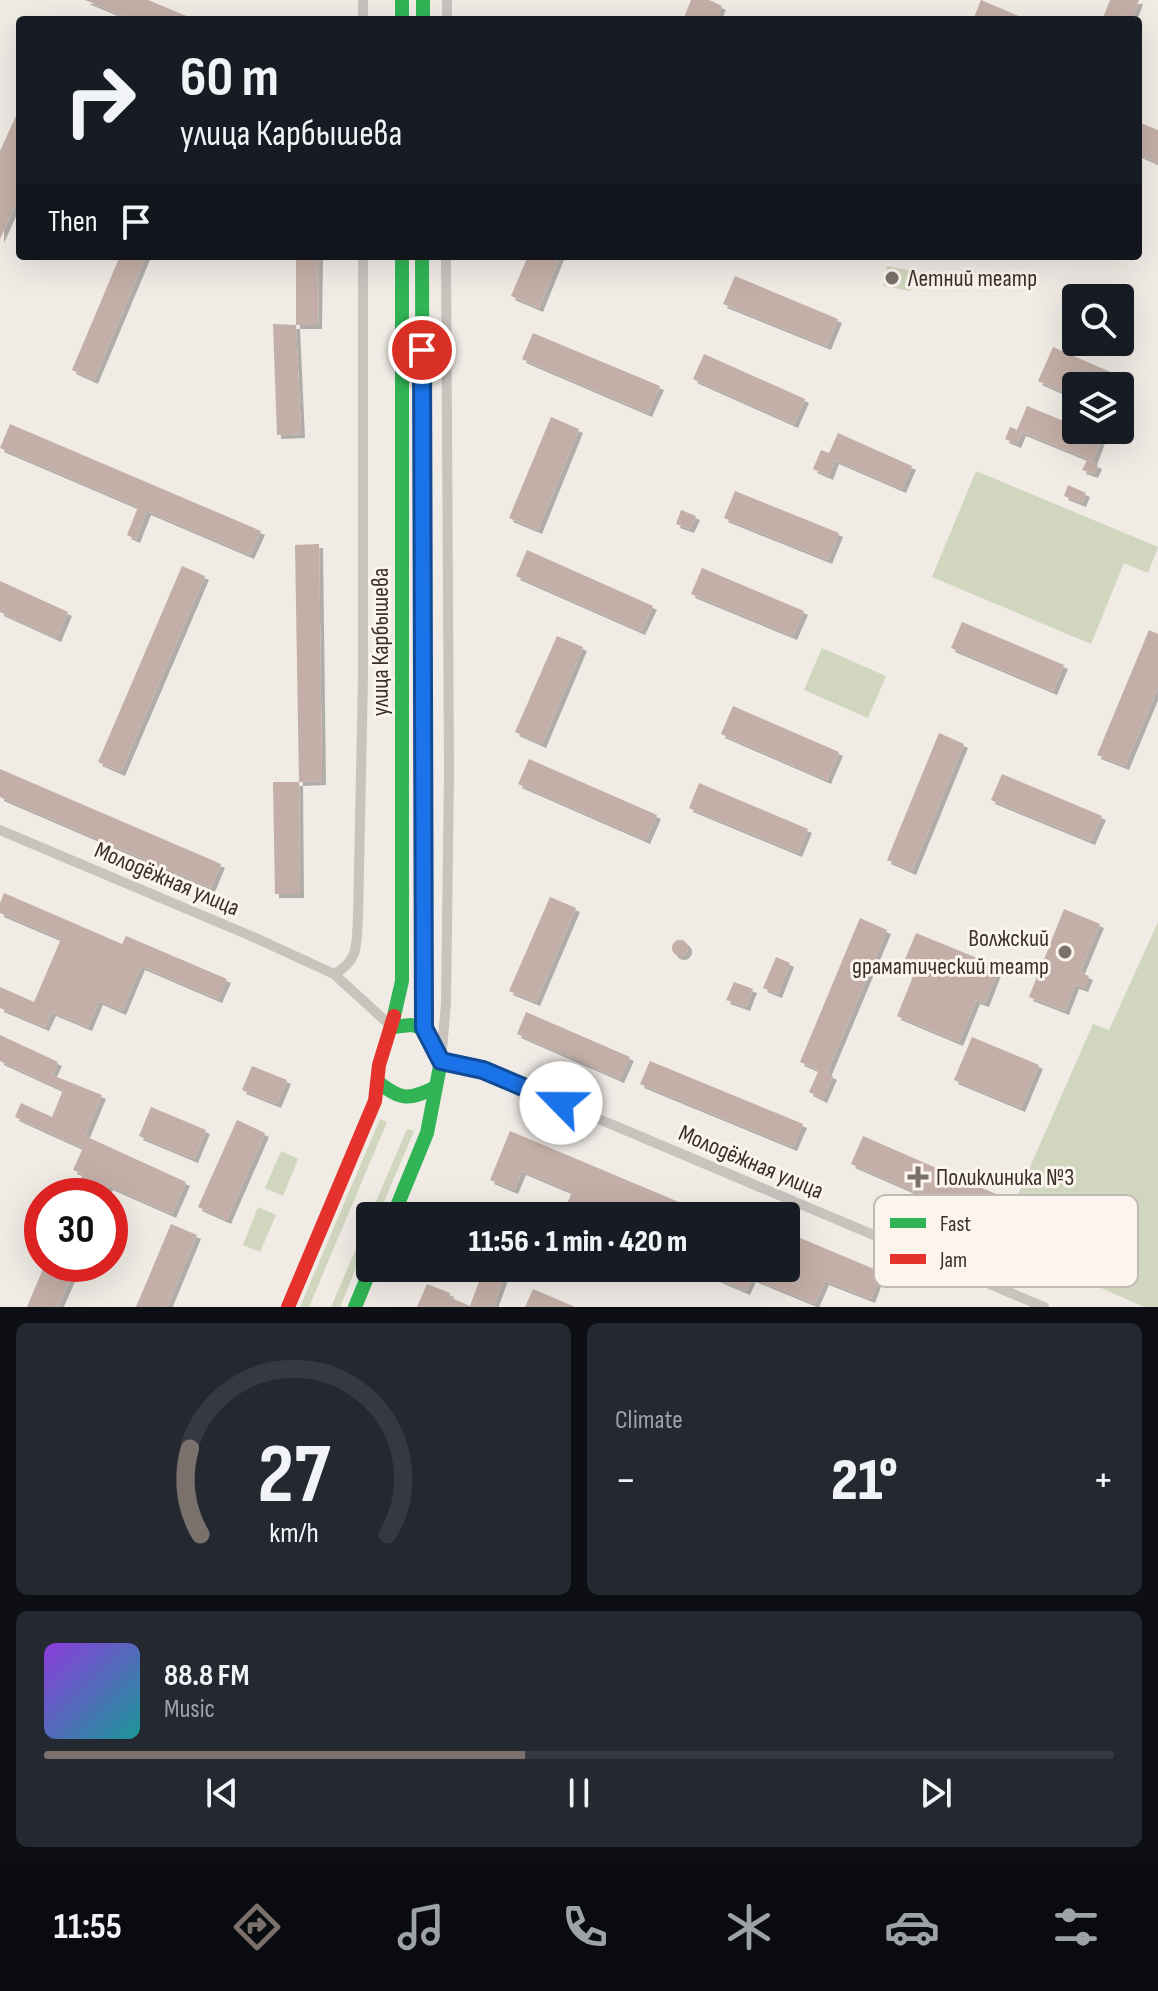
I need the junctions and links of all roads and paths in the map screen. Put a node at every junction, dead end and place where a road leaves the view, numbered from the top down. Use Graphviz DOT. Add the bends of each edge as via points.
graph roads {
  1 [pos="363,260"];
  2 [pos="402,260"];
  3 [pos="422,260"];
  4 [pos="446,260"];
  5 [pos="0,830"];
  6 [pos="334,974"];
  7 [pos="392,1027"];
  8 [pos="424,1028"];
  9 [pos="441,1061"];
  10 [pos="378,1082"];
  11 [pos="436,1087"];
  12 [pos="399,1202"];
  13 [pos="874,1235"];
  14 [pos="365,1282"];
  15 [pos="997,1287"];
  16 [pos="288,1307"];
  17 [pos="355,1307"];
  18 [pos="1044,1307"];
  1 -- 6 [label="street, улица Карбышева" via="358,918 355,956"];
  2 -- 7 [label="street, улица Карбышева" via="402,981"];
  3 -- 8 [label="street, улица Карбышева"];
  4 -- 9 [label="street" via="449,772"];
  5 -- 6 [label="street, Молодёжная улица"];
  6 -- 7 [label="street, Молодёжная улица"];
  7 -- 8 [label="street"];
  7 -- 10 [label="street"];
  8 -- 9 [label="street"];
  9 -- 11 [label="street"];
  9 -- 13 [label="street, Молодёжная улица" via="483,1070"];
  10 -- 11 [label="street" via="401,1099"];
  10 -- 16 [label="street" via="375,1101"];
  11 -- 12 [label="street" via="427,1133"];
  14 -- 17 [label="street"];
  15 -- 18 [label="street, Молодёжная улица"];
}
